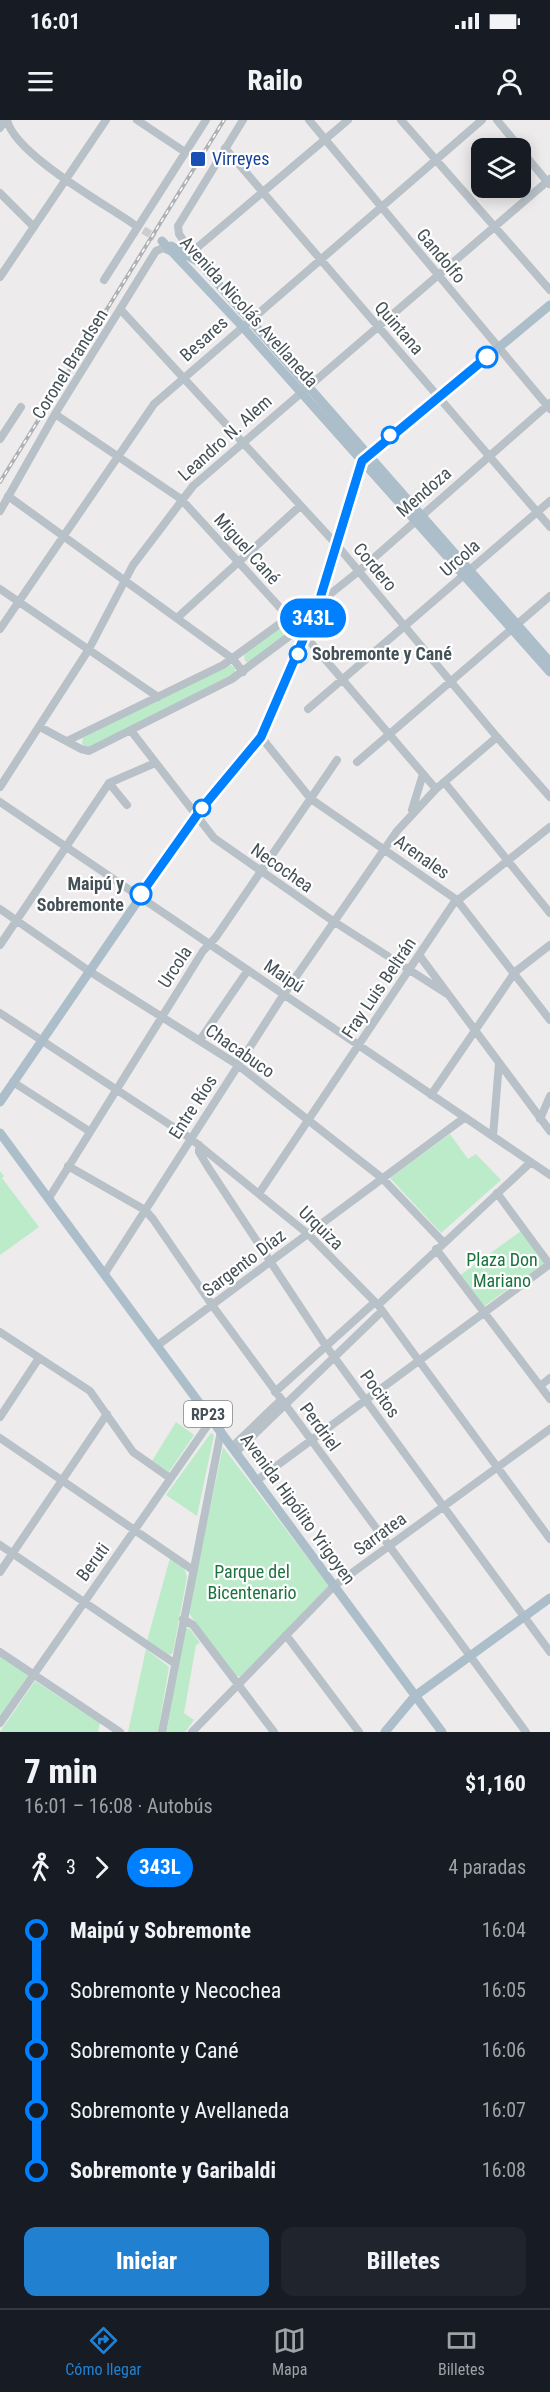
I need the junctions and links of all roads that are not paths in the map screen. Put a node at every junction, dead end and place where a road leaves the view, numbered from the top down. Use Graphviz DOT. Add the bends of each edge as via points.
graph roads {
  1 [pos="6,120"];
  2 [pos="106,120"];
  3 [pos="136,120"];
  4 [pos="206,120"];
  5 [pos="243,120"];
  6 [pos="309,120"];
  7 [pos="348,120"];
  8 [pos="401,120"];
  9 [pos="482,120"];
  10 [pos="497,120"];
  11 [pos="0,129"];
  12 [pos="10,130"];
  13 [pos="511,138"];
  14 [pos="326,140"];
  15 [pos="225,148"];
  16 [pos="185,152"];
  17 [pos="435,161"];
  18 [pos="531,162"];
  19 [pos="65,178"];
  20 [pos="549,182"];
  21 [pos="264,192"];
  22 [pos="0,193"];
  23 [pos="381,207"];
  24 [pos="132,223"];
  25 [pos="34,226"];
  26 [pos="494,227"];
  27 [pos="192,252"];
  28 [pos="174,254"];
  29 [pos="321,259"];
  30 [pos="199,262"];
  31 [pos="438,276"];
  32 [pos="0,277"];
  33 [pos="104,280"];
  34 [pos="550,290"];
  35 [pos="550,305"];
  36 [pos="121,310"];
  37 [pos="245,323"];
  38 [pos="379,327"];
  39 [pos="498,348"];
  40 [pos="184,376"];
  41 [pos="304,389"];
  42 [pos="439,396"];
  43 [pos="549,406"];
  44 [pos="21,407"];
  45 [pos="55,414"];
  46 [pos="3,427"];
  47 [pos="0,439"];
  48 [pos="243,440"];
  49 [pos="490,456"];
  50 [pos="118,457"];
  51 [pos="365,457"];
  52 [pos="8,496"];
  53 [pos="181,499"];
  54 [pos="550,501"];
  55 [pos="300,506"];
  56 [pos="0,512"];
  57 [pos="537,512"];
  58 [pos="417,517"];
  59 [pos="550,527"];
  60 [pos="64,536"];
  61 [pos="336,544"];
  62 [pos="239,562"];
  63 [pos="359,571"];
  64 [pos="465,573"];
  65 [pos="124,579"];
  66 [pos="0,589"];
  67 [pos="550,596"];
  68 [pos="19,602"];
  69 [pos="318,605"];
  70 [pos="177,618"];
  71 [pos="297,626"];
  72 [pos="404,626"];
  73 [pos="514,628"];
  74 [pos="0,629"];
  75 [pos="89,649"];
  76 [pos="232,659"];
  77 [pos="550,662"];
  78 [pos="243,672"];
  79 [pos="550,672"];
  80 [pos="343,679"];
  81 [pos="451,683"];
  82 [pos="158,697"];
  83 [pos="308,709"];
  84 [pos="40,727"];
  85 [pos="132,732"];
  86 [pos="390,735"];
  87 [pos="81,736"];
  88 [pos="261,737"];
  89 [pos="496,737"];
  90 [pos="67,741"];
  91 [pos="80,749"];
  92 [pos="337,760"];
  93 [pos="357,762"];
  94 [pos="155,763"];
  95 [pos="423,774"];
  96 [pos="109,783"];
  97 [pos="445,783"];
  98 [pos="0,787"];
  99 [pos="436,789"];
  100 [pos="550,797"];
  101 [pos="311,798"];
  102 [pos="0,802"];
  103 [pos="127,805"];
  104 [pos="412,812"];
  105 [pos="195,818"];
  106 [pos="550,827"];
  107 [pos="66,847"];
  108 [pos="384,849"];
  109 [pos="508,860"];
  110 [pos="261,872"];
  111 [pos="139,897"];
  112 [pos="457,900"];
  113 [pos="0,909"];
  114 [pos="550,913"];
  115 [pos="16,920"];
  116 [pos="333,921"];
  117 [pos="210,944"];
  118 [pos="0,945"];
  119 [pos="550,945"];
  120 [pos="419,955"];
  121 [pos="248,970"];
  122 [pos="408,970"];
  123 [pos="89,971"];
  124 [pos="514,972"];
  125 [pos="284,994"];
  126 [pos="447,994"];
  127 [pos="0,1013"];
  128 [pos="162,1015"];
  129 [pos="550,1020"];
  130 [pos="475,1030"];
  131 [pos="200,1040"];
  132 [pos="41,1041"];
  133 [pos="358,1046"];
  134 [pos="500,1063"];
  135 [pos="238,1065"];
  136 [pos="13,1082"];
  137 [pos="114,1090"];
  138 [pos="431,1095"];
  139 [pos="550,1096"];
  140 [pos="0,1102"];
  141 [pos="464,1118"];
  142 [pos="540,1119"];
  143 [pos="309,1120"];
  144 [pos="89,1131"];
  145 [pos="550,1131"];
  146 [pos="0,1133"];
  147 [pos="493,1136"];
  148 [pos="190,1138"];
  149 [pos="199,1144"];
  150 [pos="531,1162"];
  151 [pos="68,1166"];
  152 [pos="550,1175"];
  153 [pos="382,1178"];
  154 [pos="260,1192"];
  155 [pos="497,1193"];
  156 [pos="49,1198"];
  157 [pos="145,1210"];
  158 [pos="308,1234"];
  159 [pos="443,1242"];
  160 [pos="436,1249"];
  161 [pos="268,1263"];
  162 [pos="550,1264"];
  163 [pos="105,1273"];
  164 [pos="212,1305"];
  165 [pos="378,1306"];
  166 [pos="484,1314"];
  167 [pos="0,1332"];
  168 [pos="158,1346"];
  169 [pos="326,1346"];
  170 [pos="333,1356"];
  171 [pos="39,1358"];
  172 [pos="419,1360"];
  173 [pos="550,1378"];
  174 [pos="540,1386"];
  175 [pos="275,1392"];
  176 [pos="550,1399"];
  177 [pos="366,1400"];
  178 [pos="283,1402"];
  179 [pos="107,1414"];
  180 [pos="0,1417"];
  181 [pos="212,1419"];
  182 [pos="550,1429"];
  183 [pos="221,1431"];
  184 [pos="0,1438"];
  185 [pos="310,1440"];
  186 [pos="234,1450"];
  187 [pos="498,1467"];
  188 [pos="170,1478"];
  189 [pos="63,1480"];
  190 [pos="256,1481"];
  191 [pos="444,1506"];
  192 [pos="134,1530"];
  193 [pos="550,1539"];
  194 [pos="0,1545"];
  195 [pos="389,1546"];
  196 [pos="13,1553"];
  197 [pos="193,1570"];
  198 [pos="0,1572"];
  199 [pos="334,1586"];
  200 [pos="550,1598"];
  201 [pos="83,1601"];
  202 [pos="524,1617"];
  203 [pos="183,1619"];
  204 [pos="286,1635"];
  205 [pos="0,1652"];
  206 [pos="550,1653"];
  207 [pos="470,1656"];
  208 [pos="174,1663"];
  209 [pos="34,1675"];
  210 [pos="238,1684"];
  211 [pos="415,1696"];
  212 [pos="0,1723"];
  213 [pos="107,1724"];
  214 [pos="102,1732"];
  215 [pos="120,1732"];
  216 [pos="162,1732"];
  217 [pos="192,1732"];
  218 [pos="274,1732"];
  219 [pos="359,1732"];
  220 [pos="384,1732"];
  221 [pos="442,1732"];
  222 [pos="526,1732"];
  1 -- 11 [label="street"];
  1 -- 12 [label="street"];
  2 -- 19 [label="street"];
  3 -- 16 [label="street"];
  4 -- 16 [label="street"];
  5 -- 15 [label="street"];
  6 -- 14 [label="street, Gandolfo"];
  7 -- 14 [label="street"];
  8 -- 17 [label="street"];
  9 -- 17 [label="street, Besares"];
  10 -- 13 [label="street"];
  11 -- 12 [label="street"];
  12 -- 19 [label="street"];
  14 -- 21 [label="street"];
  14 -- 23 [label="street, Gandolfo"];
  15 -- 21 [label="street, Quintana"];
  15 -- 27 [label="street" via="177,230"];
  16 -- 33 [label="street"];
  17 -- 23 [label="street, Besares"];
  17 -- 26 [label="street"];
  18 -- 20 [label="street"];
  19 -- 24 [label="street"];
  19 -- 25 [label="street"];
  20 -- 26 [label="street, Leandro N. Alem"];
  21 -- 27 [label="street"];
  21 -- 29 [label="street, Quintana"];
  22 -- 25 [label="street"];
  23 -- 29 [label="street, Besares"];
  23 -- 31 [label="street, Gandolfo"];
  25 -- 32 [label="street"];
  26 -- 31 [label="street, Leandro N. Alem"];
  26 -- 34 [label="street"];
  27 -- 30 [label="street"];
  28 -- 30 [label="main road, Avenida Nicolás Avellaneda" via="159,239"];
  28 -- 36 [label="street, Coronel Brandsen" via="158,249"];
  28 -- 37 [label="main road, Avenida Nicolás Avellaneda"];
  29 -- 37 [label="street, Besares"];
  29 -- 38 [label="street, Quintana"];
  30 -- 37 [label="main road, Avenida Nicolás Avellaneda"];
  31 -- 38 [label="street, Leandro N. Alem"];
  31 -- 39 [label="street, Gandolfo"];
  35 -- 39 [label="main road"];
  36 -- 40 [label="street, Cordero"];
  36 -- 45 [label="street, Coronel Brandsen"];
  37 -- 40 [label="street, Besares"];
  37 -- 41 [label="main road, Avenida Nicolás Avellaneda"];
  38 -- 41 [label="street, Leandro N. Alem"];
  38 -- 42 [label="street, Quintana"];
  39 -- 42 [label="main road"];
  39 -- 43 [label="street, Gandolfo"];
  40 -- 48 [label="street, Cordero"];
  40 -- 50 [label="street, Besares" via="154,404"];
  41 -- 48 [label="street, Leandro N. Alem"];
  41 -- 51 [label="main road, Avenida Nicolás Avellaneda"];
  42 -- 49 [label="street, Quintana"];
  42 -- 51 [label="main road"];
  43 -- 49 [label="street, Mendoza"];
  44 -- 46 [label="street"];
  45 -- 50 [label="street, Miguel Cané"];
  45 -- 52 [label="street, Coronel Brandsen"];
  46 -- 47 [label="street"];
  48 -- 53 [label="street, Leandro N. Alem"];
  48 -- 55 [label="street, Cordero"];
  49 -- 57 [label="street, Quintana"];
  49 -- 58 [label="street, Mendoza"];
  50 -- 53 [label="street, Miguel Cané"];
  50 -- 60 [label="street, Besares"];
  51 -- 58 [label="main road, Avenida Nicolás Avellaneda"];
  51 -- 61 [label="main road"];
  52 -- 56 [label="street, Coronel Brandsen"];
  52 -- 60 [label="street"];
  53 -- 62 [label="street, Miguel Cané"];
  53 -- 65 [label="street, Leandro N. Alem"];
  54 -- 57 [label="street, Urcola"];
  55 -- 61 [label="street, Cordero"];
  55 -- 62 [label="street"];
  57 -- 59 [label="street, Quintana"];
  57 -- 64 [label="street, Urcola"];
  58 -- 63 [label="street, Mendoza"];
  58 -- 64 [label="main road, Avenida Nicolás Avellaneda"];
  60 -- 65 [label="street"];
  60 -- 68 [label="street, Besares"];
  61 -- 63 [label="street, Cordero"];
  61 -- 69 [label="main road"];
  62 -- 70 [label="street"];
  62 -- 71 [label="street, Miguel Cané"];
  63 -- 69 [label="street, Mendoza"];
  63 -- 72 [label="street, Cordero"];
  64 -- 72 [label="street, Urcola"];
  64 -- 73 [label="main road, Avenida Nicolás Avellaneda"];
  65 -- 70 [label="street"];
  65 -- 75 [label="street, Leandro N. Alem"];
  66 -- 68 [label="street"];
  67 -- 73 [label="street"];
  68 -- 74 [label="street, Besares"];
  68 -- 75 [label="street"];
  69 -- 71 [label="main road"];
  69 -- 71 [label="street, Mendoza"];
  70 -- 76 [label="street"];
  71 -- 76 [label="street"];
  71 -- 78 [label="street"];
  71 -- 80 [label="street, Miguel Cané"];
  71 -- 88 [label="main road"];
  72 -- 80 [label="street, Urcola"];
  72 -- 81 [label="street, Cordero"];
  73 -- 77 [label="main road, Avenida Nicolás Avellaneda"];
  73 -- 79 [label="main road, Avenida Nicolás Avellaneda"];
  73 -- 81 [label="street"];
  75 -- 82 [label="street"];
  75 -- 84 [label="street, Leandro N. Alem"];
  76 -- 78 [label="street"];
  76 -- 82 [label="street"];
  78 -- 85 [label="street"];
  80 -- 83 [label="street, Urcola"];
  80 -- 86 [label="street, Miguel Cané"];
  81 -- 86 [label="street"];
  81 -- 89 [label="street, Cordero"];
  82 -- 87 [label="street"];
  84 -- 90 [label="street"];
  84 -- 98 [label="street, Leandro N. Alem"];
  85 -- 91 [label="street" via="89,751"];
  85 -- 94 [label="street, Necochea"];
  86 -- 93 [label="street"];
  86 -- 95 [label="street, Miguel Cané"];
  87 -- 90 [label="street"];
  87 -- 91 [label="street"];
  88 -- 101 [label="street, Arenales"];
  88 -- 105 [label="main road"];
  89 -- 97 [label="street, Entre Ríos"];
  89 -- 100 [label="street, Cordero"];
  90 -- 91 [label="street"];
  92 -- 101 [label="street, Urcola"];
  94 -- 96 [label="street"];
  94 -- 105 [label="street, Necochea"];
  95 -- 99 [label="street, Miguel Cané"];
  95 -- 104 [label="street, Entre Ríos"];
  96 -- 103 [label="street"];
  96 -- 107 [label="street"];
  97 -- 99 [label="street, Entre Ríos"];
  97 -- 109 [label="street"];
  99 -- 104 [label="street, Entre Ríos"];
  101 -- 108 [label="street, Arenales"];
  101 -- 110 [label="street, Urcola"];
  102 -- 107 [label="street, Maipú"];
  104 -- 108 [label="street, Entre Ríos"];
  105 -- 110 [label="street, Necochea" via="214,838"];
  105 -- 111 [label="main road"];
  106 -- 109 [label="street, Fray Luis Beltrán"];
  107 -- 111 [label="street, Maipú"];
  107 -- 115 [label="street"];
  108 -- 112 [label="street, Arenales"];
  108 -- 116 [label="street, Entre Ríos"];
  109 -- 112 [label="street, Fray Luis Beltrán"];
  109 -- 114 [label="street"];
  110 -- 116 [label="street, Necochea"];
  110 -- 117 [label="street, Urcola"];
  111 -- 117 [label="street, Maipú"];
  111 -- 123 [label="main road"];
  112 -- 120 [label="street, Fray Luis Beltrán"];
  112 -- 124 [label="street, Arenales"];
  113 -- 115 [label="street, Chacabuco"];
  115 -- 118 [label="street"];
  115 -- 123 [label="street, Chacabuco"];
  116 -- 122 [label="street, Necochea"];
  116 -- 125 [label="street, Entre Ríos"];
  117 -- 121 [label="street, Maipú"];
  117 -- 128 [label="street, Urcola"];
  119 -- 124 [label="street"];
  120 -- 122 [label="street, Fray Luis Beltrán"];
  120 -- 126 [label="street, Necochea"];
  121 -- 125 [label="street, Maipú"];
  121 -- 131 [label="street"];
  122 -- 126 [label="street, Necochea"];
  122 -- 133 [label="street, Fray Luis Beltrán"];
  123 -- 128 [label="street, Chacabuco"];
  123 -- 132 [label="main road"];
  124 -- 129 [label="street, Arenales"];
  124 -- 130 [label="street"];
  125 -- 133 [label="street, Maipú"];
  125 -- 135 [label="street, Entre Ríos"];
  126 -- 130 [label="street, Necochea"];
  127 -- 132 [label="street, Urquiza"];
  128 -- 131 [label="street, Chacabuco"];
  128 -- 137 [label="street, Urcola"];
  130 -- 134 [label="street, Necochea"];
  130 -- 138 [label="street"];
  131 -- 135 [label="street, Chacabuco"];
  132 -- 136 [label="main road"];
  132 -- 137 [label="street, Urquiza"];
  133 -- 138 [label="street, Maipú"];
  133 -- 143 [label="street, Fray Luis Beltrán"];
  134 -- 142 [label="street, Necochea"];
  134 -- 147 [label="street"];
  135 -- 143 [label="street, Chacabuco"];
  135 -- 148 [label="street, Entre Ríos"];
  136 -- 140 [label="main road"];
  136 -- 144 [label="street"];
  137 -- 144 [label="street, Urcola"];
  137 -- 148 [label="street, Urquiza"];
  138 -- 141 [label="street, Maipú"];
  139 -- 142 [label="street"];
  141 -- 147 [label="street, Maipú"];
  141 -- 153 [label="street, Sargento Díaz"];
  142 -- 145 [label="street, Necochea"];
  143 -- 153 [label="street, Chacabuco"];
  143 -- 154 [label="street, Fray Luis Beltrán"];
  144 -- 151 [label="street, Urcola"];
  146 -- 156 [label="main road, Avenida Hipólito Yrigoyen / RP23"];
  147 -- 150 [label="street, Maipú"];
  148 -- 149 [label="street, Urquiza"];
  148 -- 157 [label="street, Entre Ríos"];
  149 -- 154 [label="street, Urquiza"];
  149 -- 161 [label="street, Pocitos" via="208,1167"];
  150 -- 152 [label="street, Maipú"];
  150 -- 155 [label="street"];
  151 -- 156 [label="street, Urcola"];
  151 -- 157 [label="street, Perdriel"];
  153 -- 158 [label="street, Sargento Díaz"];
  153 -- 159 [label="street, Chacabuco"];
  154 -- 158 [label="street, Urquiza"];
  155 -- 159 [label="street"];
  155 -- 162 [label="street"];
  156 -- 163 [label="main road, Avenida Hipólito Yrigoyen / RP23"];
  157 -- 163 [label="street, Entre Ríos"];
  157 -- 164 [label="street, Perdriel"];
  158 -- 161 [label="street, Sargento Díaz"];
  158 -- 165 [label="street, Urquiza"];
  159 -- 160 [label="street"];
  160 -- 165 [label="street"];
  160 -- 166 [label="street"];
  161 -- 164 [label="street, Sargento Díaz"];
  161 -- 169 [label="street, Pocitos"];
  162 -- 166 [label="street"];
  163 -- 168 [label="main road, Avenida Hipólito Yrigoyen / RP23"];
  164 -- 168 [label="street, Sargento Díaz"];
  164 -- 175 [label="street, Perdriel"];
  165 -- 169 [label="street"];
  165 -- 170 [label="street"];
  165 -- 172 [label="street, Urquiza"];
  166 -- 172 [label="street"];
  166 -- 174 [label="street"];
  167 -- 171 [label="street"];
  168 -- 181 [label="main road, Avenida Hipólito Yrigoyen / RP23"];
  169 -- 170 [label="street, Pocitos"];
  169 -- 175 [label="street"];
  170 -- 177 [label="street, Pocitos"];
  170 -- 178 [label="street"];
  171 -- 179 [label="street" via="90,1391"];
  171 -- 180 [label="street"];
  172 -- 177 [label="street"];
  172 -- 187 [label="street, Urquiza"];
  173 -- 174 [label="street"];
  174 -- 176 [label="street"];
  175 -- 178 [label="street, Perdriel"];
  177 -- 185 [label="street"];
  177 -- 191 [label="street, Pocitos"];
  178 -- 185 [label="street, Perdriel"];
  178 -- 186 [label="street"];
  179 -- 188 [label="street" via="134,1452"];
  179 -- 189 [label="street"];
  181 -- 183 [label="main road, Avenida Hipólito Yrigoyen / RP23"];
  181 -- 188 [label="street, Beruti"];
  182 -- 187 [label="street, Sarratea"];
  183 -- 186 [label="main road, Avenida Hipólito Yrigoyen / RP23"];
  183 -- 197 [label="street"];
  184 -- 189 [label="street"];
  185 -- 190 [label="street"];
  185 -- 195 [label="street, Perdriel"];
  186 -- 190 [label="main road, Avenida Hipólito Yrigoyen / RP23"];
  187 -- 191 [label="street, Sarratea"];
  187 -- 193 [label="street, Urquiza"];
  188 -- 192 [label="street, Beruti"];
  189 -- 192 [label="street"];
  189 -- 196 [label="street"];
  190 -- 199 [label="main road, Avenida Hipólito Yrigoyen / RP23"];
  191 -- 195 [label="street, Sarratea"];
  191 -- 202 [label="street, Pocitos"];
  192 -- 197 [label="street"];
  192 -- 201 [label="street, Beruti"];
  194 -- 196 [label="street"];
  195 -- 199 [label="street, Sarratea"];
  195 -- 207 [label="street, Perdriel"];
  196 -- 198 [label="street"];
  196 -- 201 [label="street"];
  197 -- 203 [label="street"];
  199 -- 204 [label="street, Sarratea"];
  199 -- 211 [label="main road, Avenida Hipólito Yrigoyen / RP23"];
  200 -- 202 [label="main road"];
  201 -- 208 [label="street"];
  201 -- 209 [label="street, Beruti"];
  202 -- 206 [label="street, Pocitos"];
  202 -- 207 [label="main road"];
  203 -- 208 [label="street"];
  203 -- 210 [label="street" via="194,1626"];
  204 -- 210 [label="street, Sarratea"];
  204 -- 219 [label="street"];
  205 -- 209 [label="street"];
  207 -- 211 [label="main road"];
  207 -- 222 [label="street, Perdriel"];
  208 -- 216 [label="street"];
  209 -- 212 [label="street, Beruti"];
  209 -- 213 [label="street"];
  210 -- 217 [label="street, Sarratea"];
  210 -- 218 [label="street"];
  211 -- 220 [label="main road"];
  211 -- 221 [label="main road, Avenida Hipólito Yrigoyen / RP23"];
  213 -- 214 [label="street"];
  213 -- 215 [label="street"];
}
